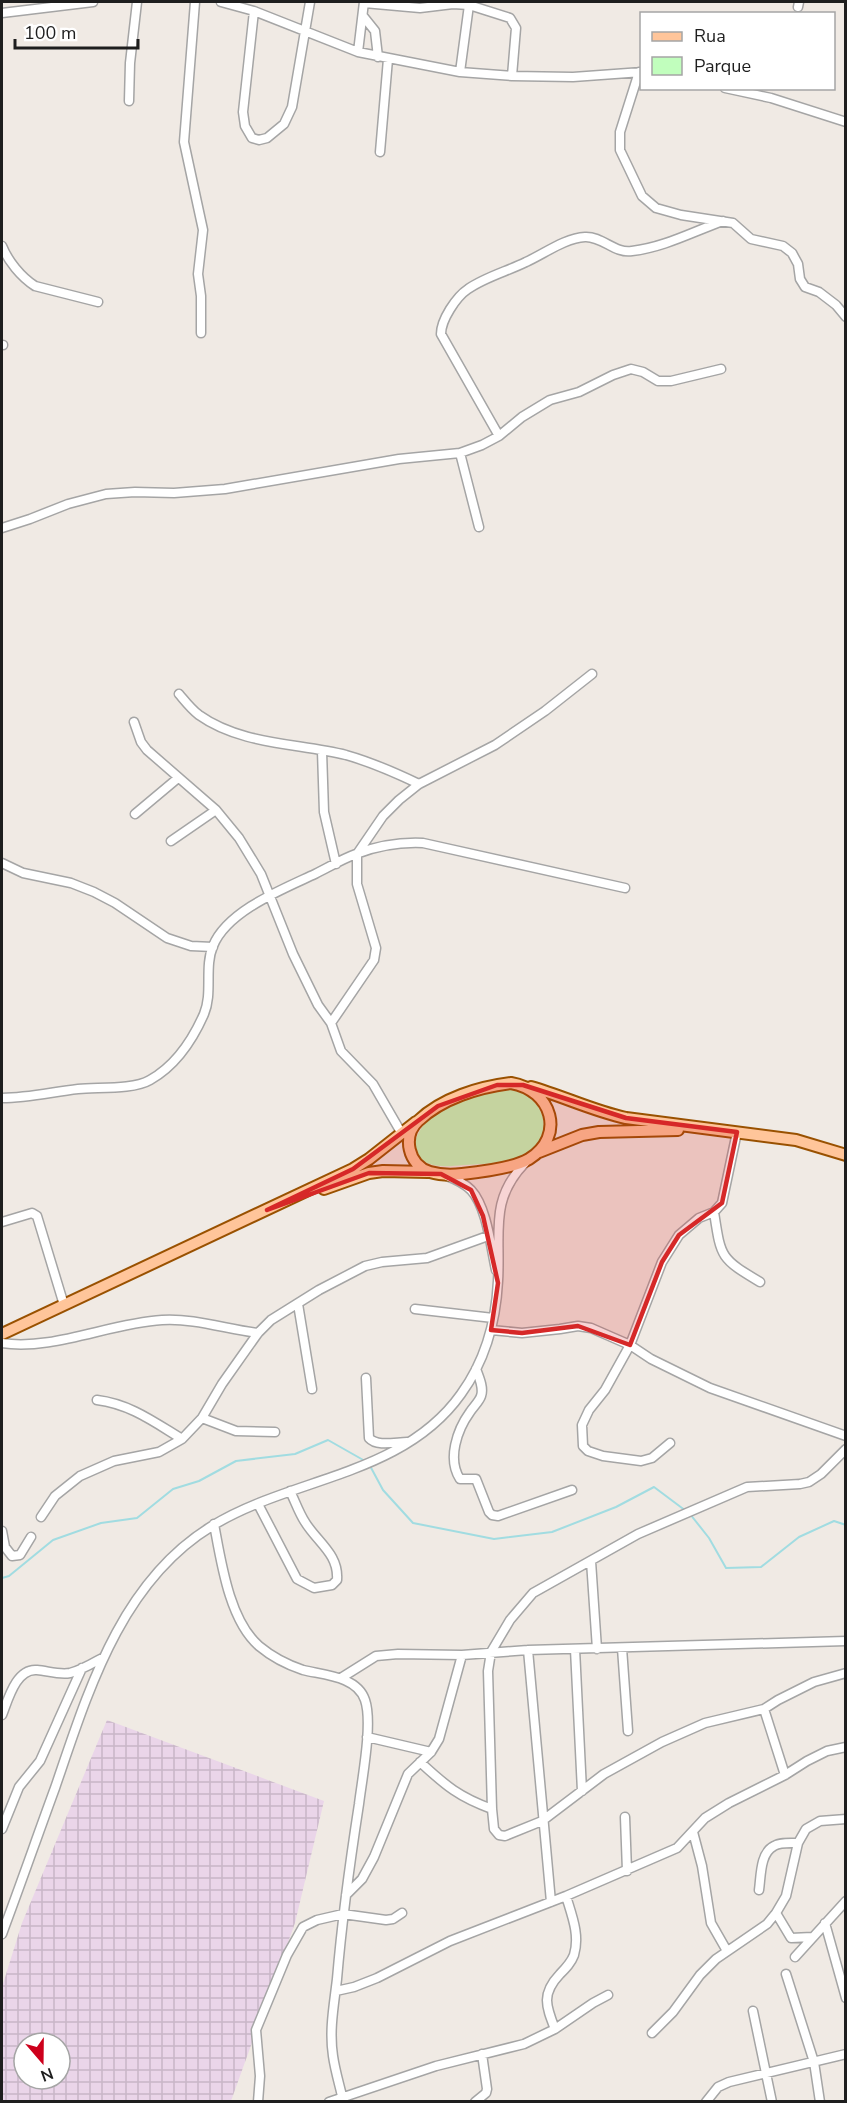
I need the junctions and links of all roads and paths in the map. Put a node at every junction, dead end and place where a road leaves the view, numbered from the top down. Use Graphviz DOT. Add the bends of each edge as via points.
graph roads {
  1 [pos="93,2"];
  2 [pos="137,2"];
  3 [pos="195,2"];
  4 [pos="220,2"];
  5 [pos="310,2"];
  6 [pos="364,2"];
  7 [pos="469,5"];
  8 [pos="254,11"];
  9 [pos="2,13"];
  10 [pos="363,16"];
  11 [pos="306,32"];
  12 [pos="358,52"];
  13 [pos="378,57"];
  14 [pos="388,59"];
  15 [pos="460,72"];
  16 [pos="640,72"];
  17 [pos="512,76"];
  18 [pos="734,90"];
  19 [pos="129,101"];
  20 [pos="846,122"];
  21 [pos="380,152"];
  22 [pos="723,221"];
  23 [pos="2,246"];
  24 [pos="98,302"];
  25 [pos="846,317"];
  26 [pos="201,333"];
  27 [pos="722,369"];
  28 [pos="499,436"];
  29 [pos="460,453"];
  30 [pos="479,527"];
  31 [pos="2,528"];
  32 [pos="592,674"];
  33 [pos="179,694"];
  34 [pos="134,722"];
  35 [pos="322,751"];
  36 [pos="178,778"];
  37 [pos="419,784"];
  38 [pos="216,810"];
  39 [pos="135,814"];
  40 [pos="171,841"];
  41 [pos="357,854"];
  42 [pos="2,863"];
  43 [pos="336,864"];
  44 [pos="625,888"];
  45 [pos="269,896"];
  46 [pos="213,947"];
  47 [pos="331,1023"];
  48 [pos="524,1085"];
  49 [pos="2,1098"];
  50 [pos="416,1122"];
  51 [pos="702,1128"];
  52 [pos="737,1132"];
  53 [pos="402,1134"];
  54 [pos="539,1152"];
  55 [pos="846,1155"];
  56 [pos="527,1160"];
  57 [pos="436,1173"];
  58 [pos="267,1210"];
  59 [pos="714,1212"];
  60 [pos="2,1222"];
  61 [pos="488,1236"];
  62 [pos="760,1282"];
  63 [pos="498,1283"];
  64 [pos="298,1304"];
  65 [pos="64,1305"];
  66 [pos="415,1309"];
  67 [pos="493,1318"];
  68 [pos="491,1330"];
  69 [pos="258,1333"];
  70 [pos="2,1334"];
  71 [pos="2,1343"];
  72 [pos="630,1344"];
  73 [pos="476,1369"];
  74 [pos="366,1378"];
  75 [pos="312,1389"];
  76 [pos="97,1400"];
  77 [pos="202,1419"];
  78 [pos="275,1432"];
  79 [pos="846,1436"];
  80 [pos="182,1439"];
  81 [pos="413,1442"];
  82 [pos="670,1443"];
  83 [pos="846,1449"];
  84 [pos="572,1490"];
  85 [pos="290,1491"];
  86 [pos="258,1504"];
  87 [pos="41,1517"];
  88 [pos="214,1524"];
  89 [pos="2,1531"];
  90 [pos="31,1537"];
  91 [pos="591,1561"];
  92 [pos="846,1641"];
  93 [pos="622,1648"];
  94 [pos="597,1649"];
  95 [pos="528,1650"];
  96 [pos="575,1650"];
  97 [pos="491,1652"];
  98 [pos="462,1655"];
  99 [pos="104,1657"];
  100 [pos="82,1668"];
  101 [pos="846,1673"];
  102 [pos="340,1678"];
  103 [pos="764,1709"];
  104 [pos="2,1715"];
  105 [pos="628,1731"];
  106 [pos="368,1737"];
  107 [pos="846,1747"];
  108 [pos="431,1752"];
  109 [pos="420,1762"];
  110 [pos="785,1775"];
  111 [pos="582,1791"];
  112 [pos="492,1809"];
  113 [pos="625,1817"];
  114 [pos="846,1819"];
  115 [pos="542,1821"];
  116 [pos="2,1829"];
  117 [pos="693,1832"];
  118 [pos="798,1843"];
  119 [pos="627,1871"];
  120 [pos="759,1890"];
  121 [pos="346,1894"];
  122 [pos="566,1896"];
  123 [pos="846,1901"];
  124 [pos="551,1902"];
  125 [pos="402,1913"];
  126 [pos="776,1913"];
  127 [pos="343,1914"];
  128 [pos="825,1923"];
  129 [pos="2,1934"];
  130 [pos="812,1937"];
  131 [pos="728,1951"];
  132 [pos="795,1957"];
  133 [pos="786,1974"];
  134 [pos="336,1991"];
  135 [pos="608,1995"];
  136 [pos="846,1998"];
  137 [pos="753,2011"];
  138 [pos="555,2029"];
  139 [pos="652,2033"];
  140 [pos="482,2054"];
  141 [pos="846,2054"];
  142 [pos="814,2062"];
  143 [pos="767,2074"];
  144 [pos="342,2096"];
  145 [pos="258,2102"];
  146 [pos="329,2102"];
  147 [pos="475,2102"];
  148 [pos="705,2102"];
  149 [pos="772,2102"];
  150 [pos="820,2102"];
  1 -- 9 [label="street"];
  2 -- 19 [label="street"];
  3 -- 26 [label="street" via="184,142 203,230 198,274"];
  4 -- 8 [label="street"];
  5 -- 11 [label="street"];
  6 -- 7 [label="street" via="420,8"];
  6 -- 10 [label="street"];
  7 -- 15 [label="street"];
  7 -- 17 [label="street" via="514,22"];
  8 -- 11 [label="street"];
  8 -- 11 [label="street" via="243,112 244,126 252,138 267,138 284,124 292,107"];
  10 -- 12 [label="street"];
  10 -- 13 [label="street" via="375,31"];
  11 -- 12 [label="street"];
  12 -- 13 [label="street"];
  13 -- 14 [label="street"];
  14 -- 15 [label="street"];
  14 -- 21 [label="street"];
  15 -- 17 [label="street"];
  16 -- 17 [label="street"];
  16 -- 22 [label="street" via="620,132 620,150 642,196 657,208"];
  18 -- 20 [label="street"];
  22 -- 25 [label="street" via="733,223 751,239 783,246 792,253 806,287 819,292"];
  22 -- 28 [label="street" via="683,238 628,252 585,237 467,290 444,318 441,334"];
  23 -- 24 [label="street" via="28,282"];
  27 -- 28 [label="street" via="658,381 631,369 550,400"];
  28 -- 29 [label="street"];
  29 -- 30 [label="street"];
  29 -- 31 [label="street" via="399,459 225,489 106,494"];
  32 -- 37 [label="street" via="495,746"];
  33 -- 35 [label="street" via="197,714 219,726"];
  34 -- 36 [label="street" via="147,750"];
  35 -- 37 [label="street" via="391,770"];
  35 -- 43 [label="street" via="324,812"];
  36 -- 38 [label="street"];
  36 -- 39 [label="street"];
  37 -- 41 [label="street" via="383,816"];
  38 -- 40 [label="street"];
  38 -- 45 [label="street" via="239,838 261,874"];
  41 -- 43 [label="street"];
  41 -- 44 [label="street" via="402,842 423,843"];
  41 -- 47 [label="street" via="357,884 376,948 374,960"];
  42 -- 46 [label="street" via="22,873 94,892 167,938 191,946"];
  43 -- 45 [label="street"];
  45 -- 46 [label="street" via="231,922"];
  45 -- 47 [label="street" via="293,954"];
  46 -- 49 [label="street" via="206,1011 177,1058 150,1081"];
  47 -- 53 [label="street" via="341,1051 373,1084"];
  48 -- 50 [label="main road" via="511,1083 478,1089 438,1106"];
  48 -- 51 [label="main road" via="607,1114"];
  48 -- 54 [label="main road" via="539,1096 549,1113 550,1127"];
  50 -- 53 [label="main road"];
  50 -- 57 [label="main road" via="408,1140 409,1150 421,1168"];
  51 -- 52 [label="main road"];
  51 -- 54 [label="main road" via="599,1132"];
  52 -- 55 [label="main road" via="796,1140"];
  52 -- 59 [label="street" via="722,1203"];
  53 -- 58 [label="main road" via="353,1169"];
  54 -- 56 [label="main road"];
  56 -- 57 [label="main road" via="474,1172"];
  56 -- 63 [label="street" via="503,1192"];
  57 -- 58 [label="main road" via="369,1173"];
  57 -- 61 [label="street" via="459,1180 471,1190"];
  58 -- 65 [label="main road"];
  59 -- 62 [label="street" via="722,1253 731,1265"];
  59 -- 72 [label="street" via="679,1234 662,1262"];
  60 -- 65 [label="street" via="32,1213 37,1216"];
  61 -- 63 [label="street"];
  61 -- 64 [label="street" via="427,1258 365,1266"];
  63 -- 67 [label="street"];
  64 -- 69 [label="street"];
  64 -- 75 [label="street"];
  65 -- 70 [label="main road"];
  66 -- 67 [label="street"];
  67 -- 68 [label="street"];
  68 -- 72 [label="street" via="522,1333 578,1326"];
  68 -- 73 [label="street"];
  69 -- 71 [label="street" via="195,1321 163,1320 120,1325 49,1342"];
  69 -- 77 [label="street"];
  72 -- 79 [label="street" via="651,1359 710,1388"];
  72 -- 82 [label="street" via="582,1425 583,1446 603,1456 641,1461 652,1458"];
  73 -- 81 [label="street" via="447,1411"];
  73 -- 84 [label="street" via="482,1389 480,1399 455,1442 460,1479 476,1479 489,1512 498,1516"];
  74 -- 81 [label="street" via="369,1438 377,1443"];
  76 -- 80 [label="street" via="123,1405"];
  77 -- 78 [label="street" via="236,1431"];
  77 -- 80 [label="street"];
  80 -- 87 [label="street" via="159,1452 114,1461 80,1476 55,1496"];
  81 -- 85 [label="street"];
  83 -- 91 [label="street" via="808,1482 747,1487 638,1534"];
  85 -- 86 [label="street"];
  85 -- 86 [label="street" via="304,1521 338,1570 332,1585 314,1588 297,1579"];
  86 -- 88 [label="street"];
  88 -- 99 [label="street" via="170,1558 142,1589"];
  88 -- 102 [label="street" via="233,1602 258,1646 301,1669"];
  89 -- 90 [label="street" via="5,1547 12,1556 20,1555"];
  91 -- 94 [label="street"];
  91 -- 97 [label="street" via="533,1593 510,1620"];
  92 -- 93 [label="street"];
  93 -- 94 [label="street"];
  93 -- 105 [label="street"];
  94 -- 96 [label="street"];
  95 -- 96 [label="street"];
  95 -- 97 [label="street"];
  95 -- 115 [label="street"];
  96 -- 111 [label="street"];
  97 -- 98 [label="street"];
  97 -- 112 [label="street" via="488,1671"];
  98 -- 102 [label="street" via="376,1656"];
  98 -- 108 [label="street" via="439,1739"];
  99 -- 100 [label="street"];
  99 -- 129 [label="street" via="76,1724"];
  100 -- 104 [label="street" via="69,1673 35,1669 25,1673 17,1681"];
  100 -- 116 [label="street" via="40,1761 19,1787"];
  101 -- 103 [label="street" via="814,1682"];
  102 -- 106 [label="street" via="357,1687 365,1700"];
  103 -- 110 [label="street"];
  103 -- 111 [label="street" via="705,1723 662,1742 604,1774"];
  106 -- 108 [label="street"];
  106 -- 121 [label="street"];
  107 -- 110 [label="street" via="827,1751"];
  108 -- 109 [label="street"];
  109 -- 112 [label="street" via="449,1788"];
  109 -- 121 [label="street" via="408,1774 362,1879"];
  110 -- 117 [label="street" via="729,1803 705,1818"];
  111 -- 115 [label="street"];
  112 -- 115 [label="street" via="494,1829 499,1835"];
  113 -- 119 [label="street"];
  114 -- 118 [label="street" via="820,1821 806,1829"];
  115 -- 124 [label="street"];
  117 -- 119 [label="street" via="677,1848"];
  117 -- 131 [label="street" via="711,1923"];
  118 -- 120 [label="street" via="778,1844 768,1851"];
  118 -- 126 [label="street" via="786,1896"];
  119 -- 122 [label="street"];
  121 -- 127 [label="street"];
  122 -- 124 [label="street"];
  122 -- 138 [label="street" via="576,1941 574,1956 547,1995 546,2006"];
  123 -- 128 [label="street"];
  124 -- 134 [label="street" via="450,1941 369,1981"];
  125 -- 127 [label="street" via="386,1920"];
  126 -- 130 [label="street" via="791,1938"];
  126 -- 131 [label="street" via="767,1924"];
  127 -- 134 [label="street"];
  127 -- 145 [label="street" via="303,1927 287,1955 256,2030"];
  128 -- 130 [label="street"];
  128 -- 136 [label="street"];
  130 -- 132 [label="street"];
  131 -- 139 [label="street" via="700,1974 673,2012"];
  133 -- 142 [label="street"];
  134 -- 144 [label="street" via="331,2025"];
  135 -- 138 [label="street"];
  137 -- 143 [label="street"];
  138 -- 140 [label="street" via="524,2044"];
  140 -- 144 [label="street"];
  140 -- 147 [label="street" via="487,2089"];
  141 -- 142 [label="street"];
  142 -- 143 [label="street"];
  142 -- 150 [label="street"];
  143 -- 148 [label="street" via="729,2082 718,2087"];
  143 -- 149 [label="street"];
  144 -- 146 [label="street"];
}
